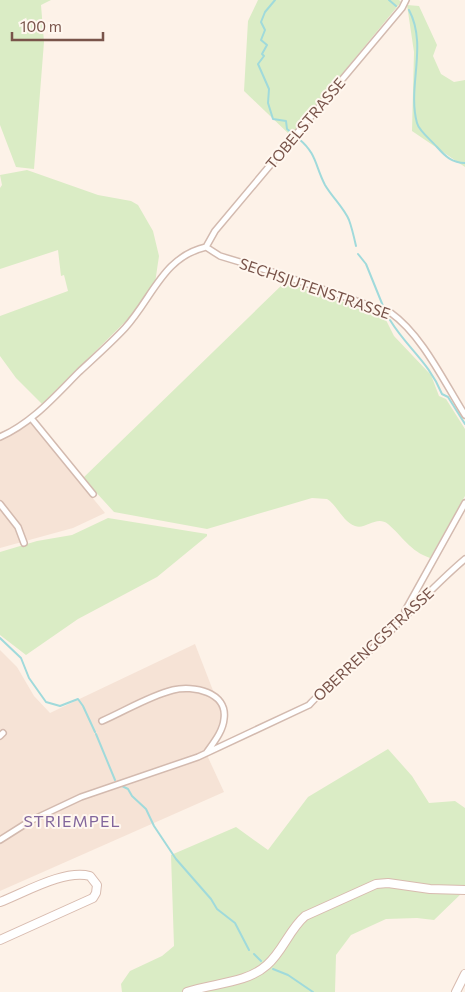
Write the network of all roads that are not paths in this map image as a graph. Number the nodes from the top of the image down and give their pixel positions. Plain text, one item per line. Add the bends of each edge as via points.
1 (406, 0) edge
2 (206, 248) junction
3 (465, 415) edge
4 (31, 418) junction
5 (0, 437) edge
6 (93, 494) dead end
7 (465, 503) edge
8 (0, 504) edge
9 (24, 543) dead end
10 (465, 559) edge
11 (402, 618) junction
12 (102, 721) dead end
13 (206, 754) junction
14 (0, 840) edge
15 (465, 890) edge
16 (0, 902) edge
17 (0, 940) edge
18 (465, 974) edge
19 (186, 992) edge
20 (456, 992) edge

1 - 2 street, TOBELSTRASSE via 221,224
2 - 3 street, SECHSJUTENSTRASSE via 220,256 391,313 413,334
2 - 4 street via 180,257 125,328
4 - 5 street
4 - 6 street
7 - 11 street
8 - 9 street via 18,527
10 - 11 street, OBERRENGGSTRASSE
11 - 13 street, OBERRENGGSTRASSE via 309,705
12 - 13 street via 173,690 205,692 218,699 225,712 223,726
13 - 14 street, OBERRENGGSTRASSE via 81,797 30,821
15 - 19 main road via 376,884 305,916 260,970 245,978
16 - 17 main road via 79,874 90,876 97,884 93,898
18 - 20 main road

